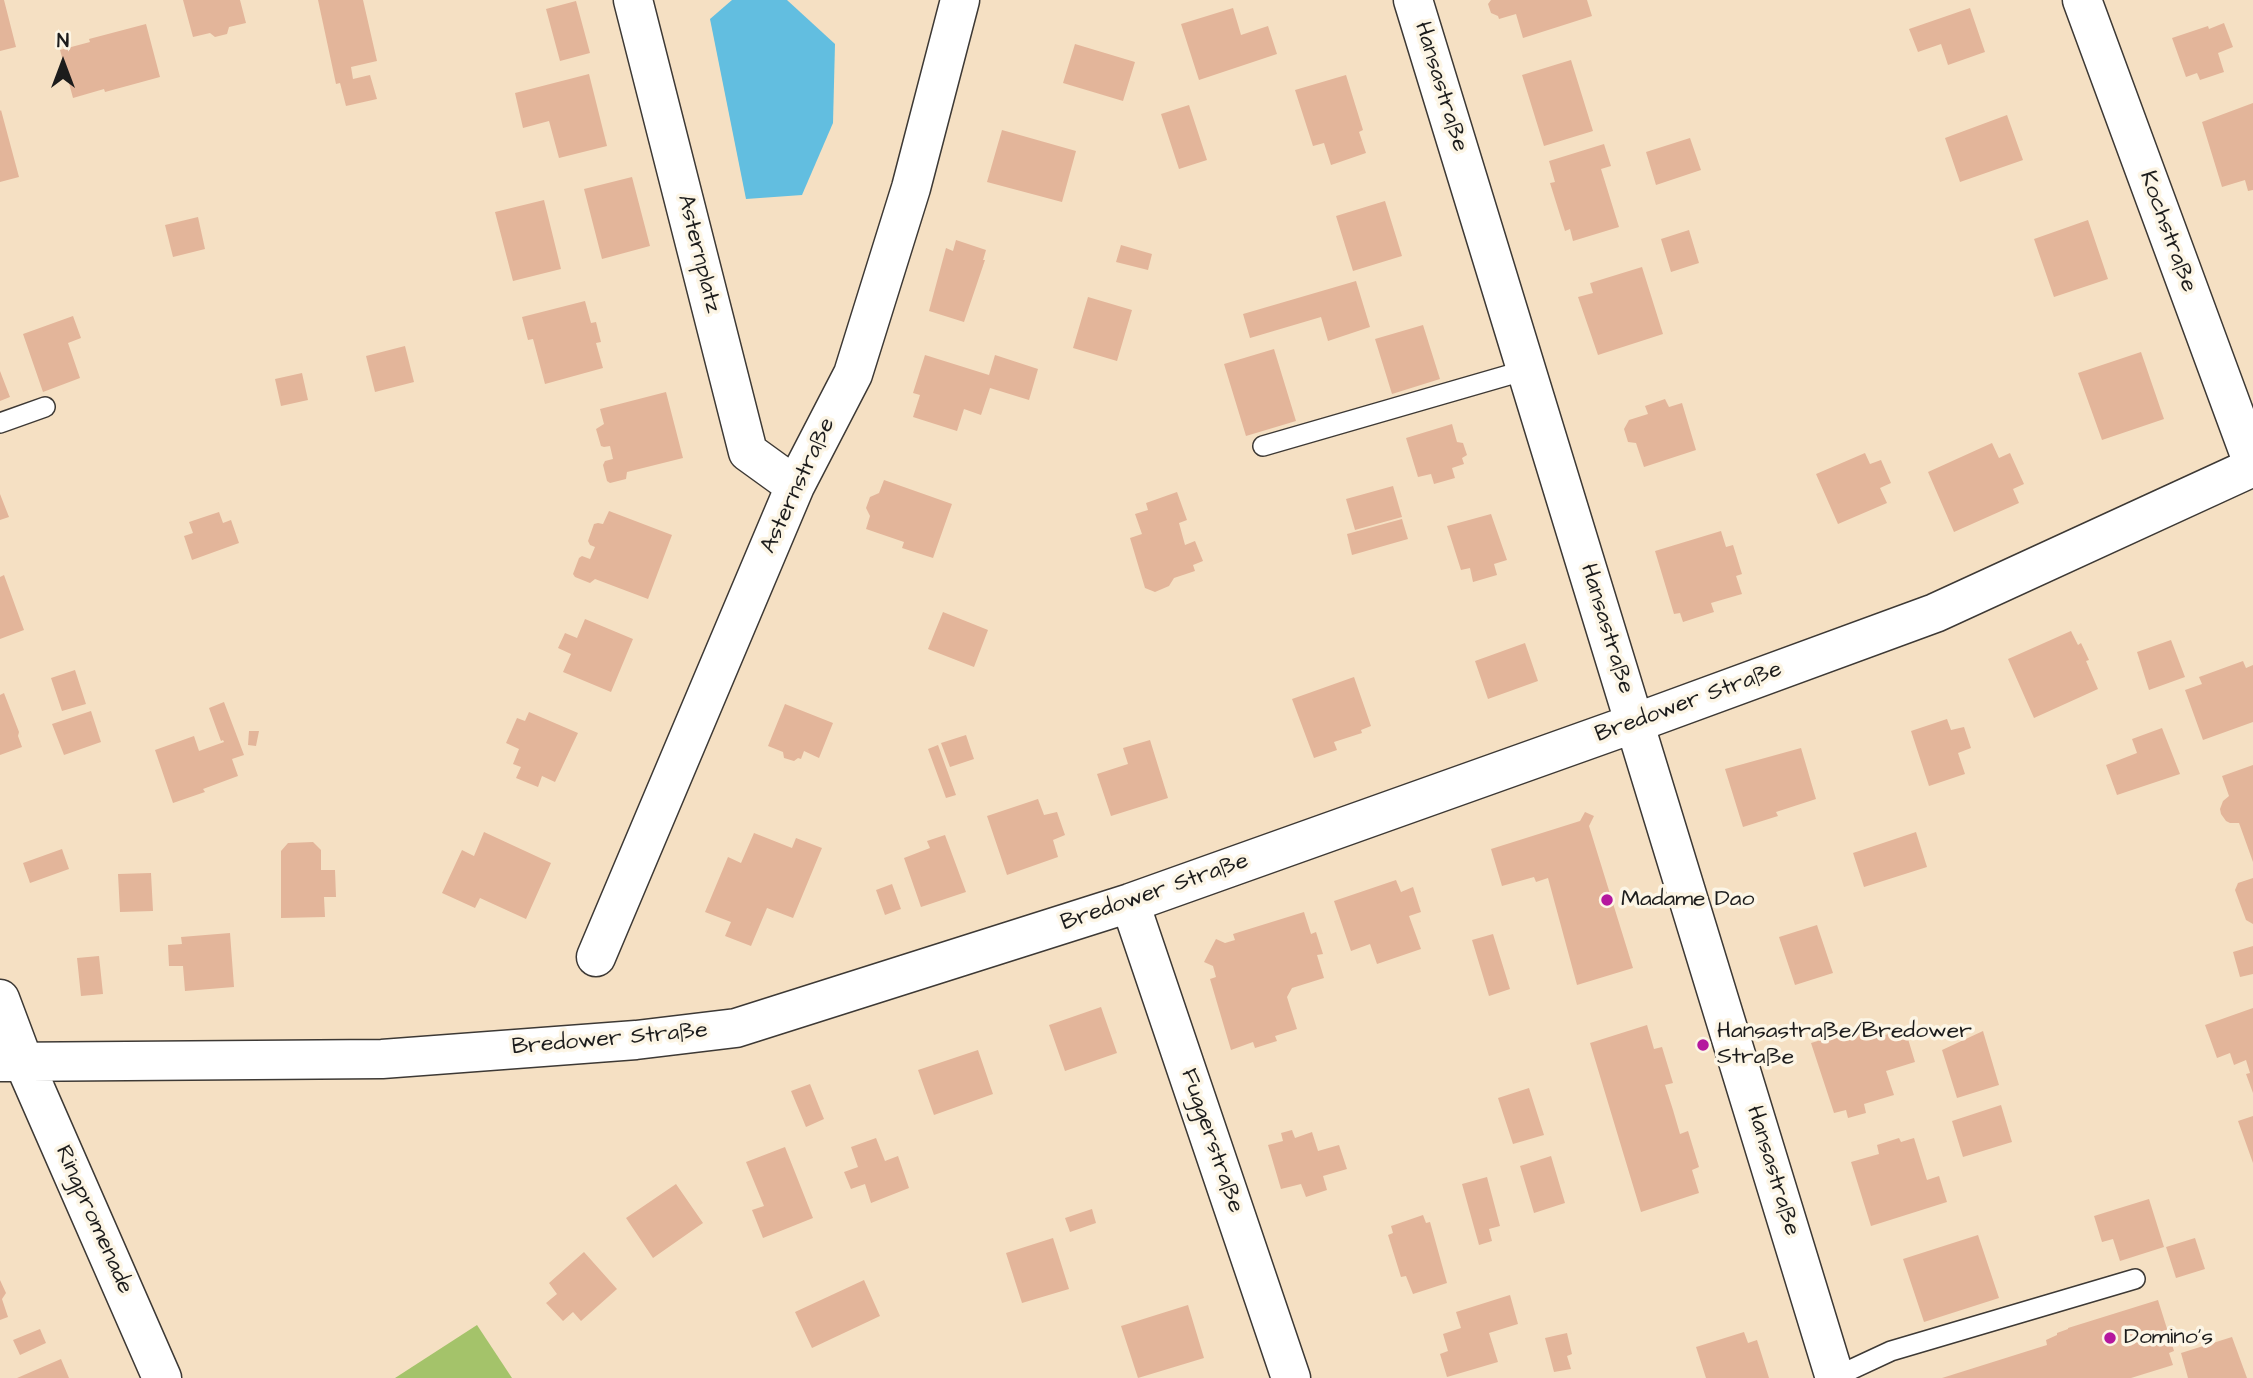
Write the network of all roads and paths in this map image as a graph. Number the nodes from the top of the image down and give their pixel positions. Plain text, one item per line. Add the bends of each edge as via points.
1 (633, 0) edge
2 (960, 0) edge
3 (1413, 0) edge
4 (2082, 0) edge
5 (1526, 370) junction
6 (45, 407) dead end
7 (0, 423) edge
8 (1263, 446) dead end
9 (2253, 466) edge
10 (795, 486) junction
11 (1635, 723) junction
12 (1130, 903) junction
13 (596, 957) dead end
14 (0, 999) edge
15 (12, 1063) edge
16 (2135, 1279) dead end
17 (1835, 1377) edge
18 (162, 1378) edge
19 (1291, 1378) edge

1 - 10 street, Asternplatz via 748,452
2 - 10 street, Asternstraße via 911,188 853,374
3 - 5 street, Hansastraße
4 - 9 street, Kochstraße
5 - 8 lane
5 - 11 street, Hansastraße
6 - 7 lane
9 - 11 street, Bredower Straße via 1935,612
10 - 13 street, Asternstraße
11 - 12 street, Bredower Straße
11 - 17 street, Hansastraße
12 - 15 street, Bredower Straße via 736,1028 382,1059
12 - 19 street, Fuggerstraße
14 - 15 street, Ringpromenade
15 - 18 street, Ringpromenade
16 - 17 lane via 1891,1351

